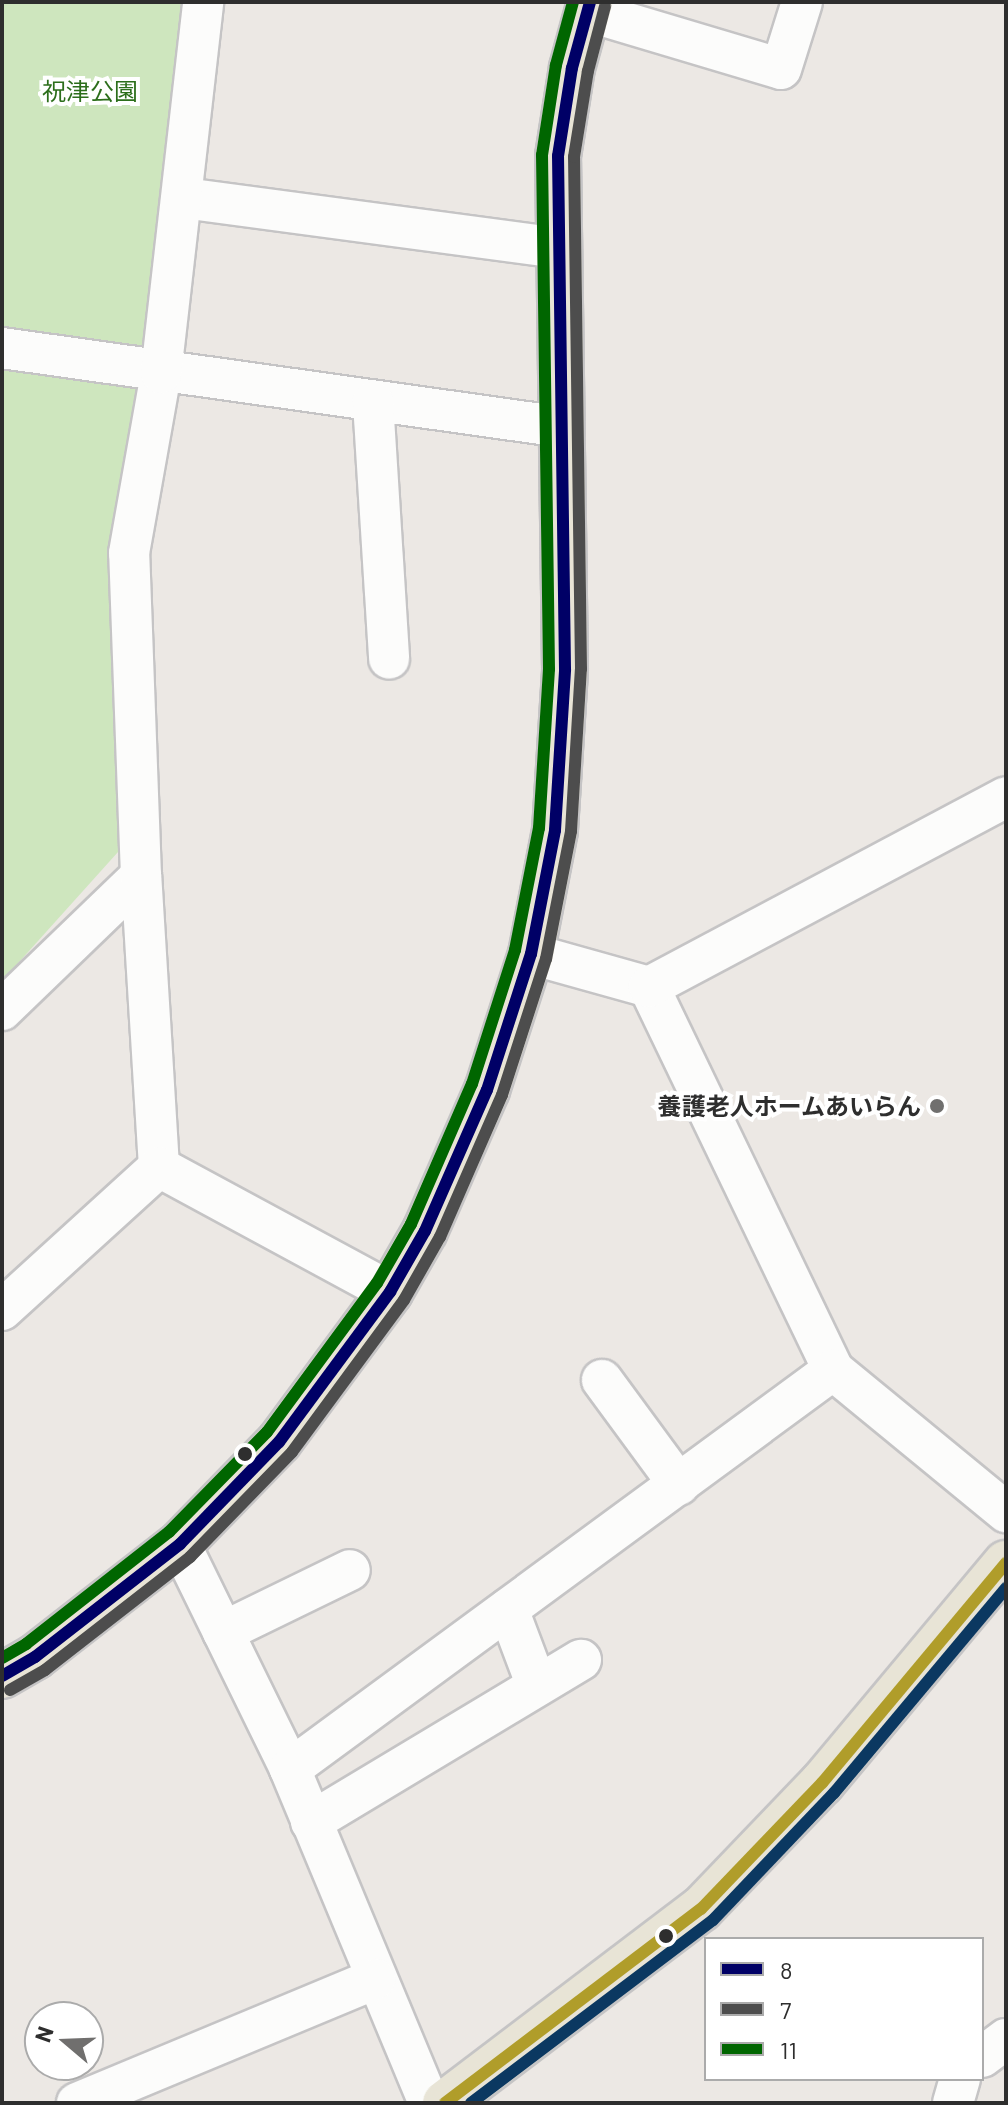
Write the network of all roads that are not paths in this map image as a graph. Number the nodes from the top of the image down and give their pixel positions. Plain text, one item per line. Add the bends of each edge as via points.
1 (203, 2) edge
2 (802, 2) edge
3 (588, 6) edge
4 (184, 198) junction
5 (559, 248) junction
6 (2, 348) edge
7 (161, 373) junction
8 (373, 402) junction
9 (562, 427) junction
10 (389, 659) dead end
11 (1006, 797) edge
12 (141, 876) junction
13 (531, 954) junction
14 (649, 987) junction
15 (2, 1010) edge
16 (159, 1167) junction
17 (390, 1292) junction
18 (2, 1310) edge
19 (833, 1370) junction
20 (602, 1380) dead end
21 (679, 1485) junction
22 (1006, 1512) edge
23 (180, 1544) junction
24 (1006, 1563) edge
25 (350, 1570) dead end
26 (508, 1609) junction
27 (223, 1632) junction
28 (581, 1660) dead end
29 (2, 1676) edge
30 (537, 1686) junction
31 (290, 1769) junction
32 (311, 1822) junction
33 (375, 1979) junction
34 (1006, 2039) edge
35 (984, 2056) edge
36 (959, 2081) edge
37 (77, 2103) edge
38 (429, 2103) edge
39 (445, 2103) edge
40 (953, 2103) edge

1 - 4 street
2 - 3 street via 781,69
3 - 5 main road via 558,156
4 - 5 street
4 - 7 street
5 - 9 main road
6 - 7 street
7 - 8 street
7 - 12 street via 129,553
8 - 9 street
8 - 10 street
9 - 13 main road via 564,730 555,830
11 - 14 street
12 - 15 street
12 - 16 street
13 - 14 street
13 - 17 main road via 462,1154
14 - 19 street
16 - 17 street
16 - 18 street
17 - 23 main road via 279,1442
19 - 21 street
19 - 22 street
20 - 21 street
21 - 26 street
23 - 27 street
23 - 29 main road via 35,1657
24 - 39 main road via 822,1783 701,1909
25 - 27 street
26 - 30 street
26 - 31 street
27 - 31 street
28 - 30 street
30 - 32 street
31 - 32 street
32 - 33 street
33 - 37 street
33 - 38 street
34 - 35 street
36 - 40 street

